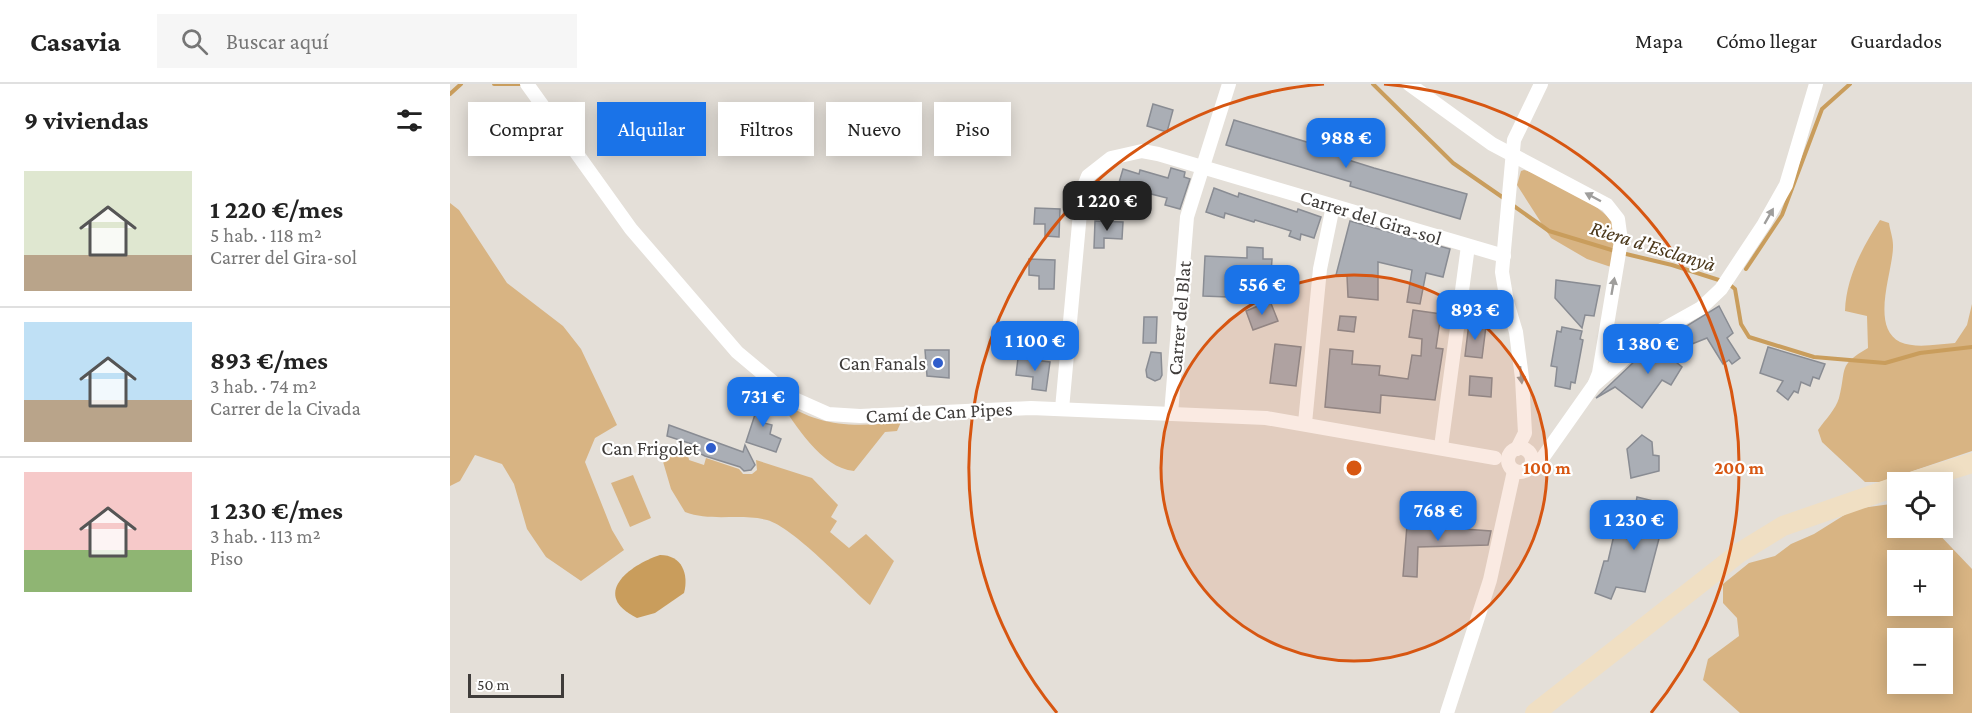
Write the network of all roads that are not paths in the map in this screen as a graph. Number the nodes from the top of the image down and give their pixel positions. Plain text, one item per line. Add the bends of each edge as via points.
1 (1229, 84) edge
2 (1409, 84) edge
3 (1816, 84) edge
4 (528, 86) edge
5 (1537, 86) edge
6 (1514, 155) junction
7 (1203, 167) junction
8 (1334, 206) junction
9 (1468, 246) junction
10 (1504, 256) junction
11 (1602, 352) junction
12 (1625, 357) junction
13 (1594, 385) junction
14 (1062, 409) junction
15 (1171, 414) junction
16 (1305, 423) junction
17 (1442, 447) junction
18 (1515, 450) junction
19 (1496, 458) junction
20 (1972, 463) edge
21 (1520, 470) junction
22 (1943, 472) edge
23 (1887, 490) edge
24 (1447, 713) edge
25 (1535, 713) edge

1 - 7 street, Carrer del Blat
2 - 6 street via 1492,144
12 -> 3 street via 1701,308 1721,289 1786,185
4 - 14 street, Camí de Can Pipes via 631,229 737,352 792,398 828,414 844,416
5 - 6 street via 1518,128
6 - 10 street
11 -> 6 street via 1621,243 1618,219 1607,205
7 - 8 street, Carrer del Gira-sol
7 - 14 street, Carrer del Gira-sol via 1142,151 1111,158 1088,176 1078,209
7 - 15 street, Carrer del Blat via 1187,218
8 - 9 street, Carrer del Gira-sol
8 - 16 street via 1320,269
9 - 10 street, Carrer del Gira-sol
9 - 17 street
10 -> 18 street via 1503,285 1516,332 1522,378 1525,433
11 - 12 street via 1604,361 1610,364
11 - 13 street
12 - 13 street
13 - 21 street via 1539,463
14 - 15 street, Camí de Can Pipes
15 - 16 street, Camí de Can Pipes
16 - 17 street, Camí de Can Pipes
17 - 19 street, Camí de Can Pipes
18 - 19 street
18 - 21 street via 1508,462
18 - 21 street via 1523,448 1533,461
19 - 21 street, Camí de Can Pipes
20 - 22 street
21 - 24 street
23 - 25 street via 1783,526 1739,553

